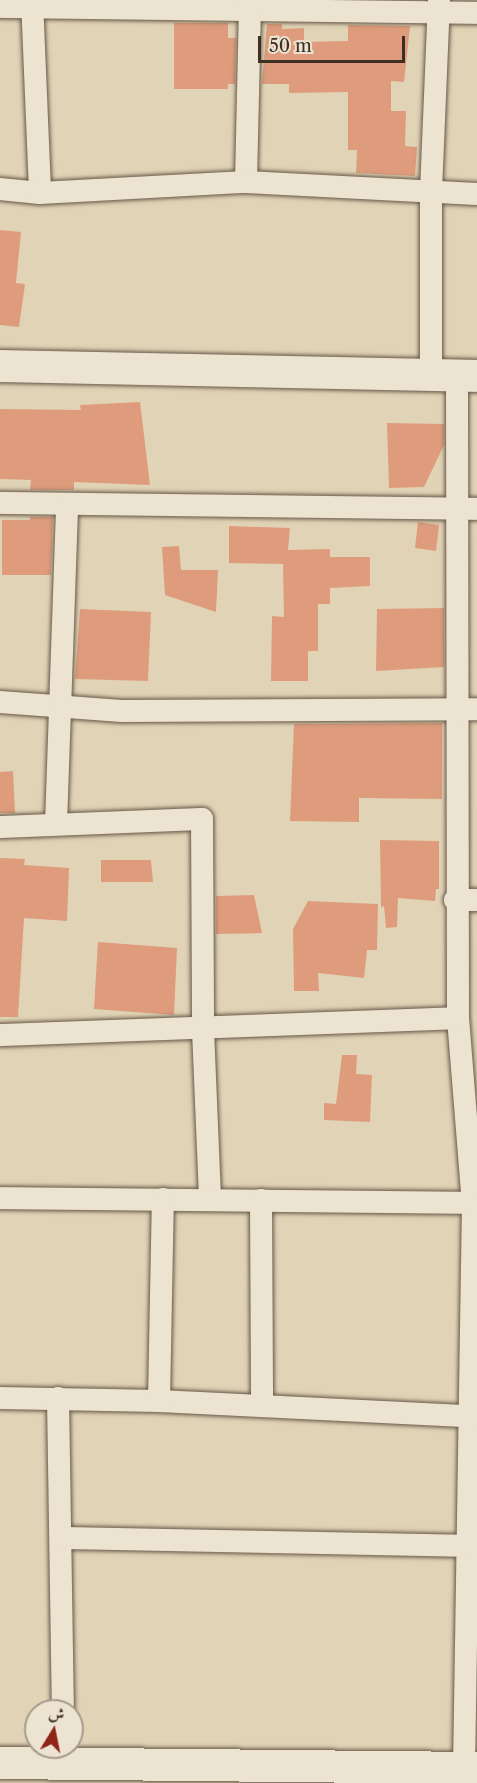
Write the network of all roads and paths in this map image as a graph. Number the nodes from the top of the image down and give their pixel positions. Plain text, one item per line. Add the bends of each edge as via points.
1 (32, 3) edge
2 (250, 4) edge
3 (439, 6) edge
4 (0, 7) edge
5 (477, 13) edge
6 (246, 182) junction
7 (0, 189) edge
8 (431, 191) junction
9 (40, 192) junction
10 (477, 194) edge
11 (0, 366) edge
12 (455, 375) edge
13 (0, 502) edge
14 (67, 504) junction
15 (454, 508) junction
16 (477, 508) edge
17 (0, 702) edge
18 (61, 709) junction
19 (467, 709) edge
20 (56, 824) junction
21 (0, 827) edge
22 (466, 900) edge
23 (458, 1017) junction
24 (203, 1030) junction
25 (0, 1035) edge
26 (468, 1070) edge
27 (0, 1198) edge
28 (163, 1199) junction
29 (210, 1200) junction
30 (261, 1200) junction
31 (473, 1203) junction
32 (474, 1353) edge
33 (0, 1398) edge
34 (58, 1398) junction
35 (159, 1401) junction
36 (261, 1406) junction
37 (469, 1416) junction
38 (63, 1538) junction
39 (472, 1546) edge
40 (63, 1699) edge
41 (84, 1757) edge
42 (49, 1759) edge
43 (471, 1768) edge
44 (13, 1770) edge
45 (292, 1773) edge
46 (430, 1775) edge

1 - 2 street
1 - 4 street
1 - 9 street
2 - 3 street
2 - 6 street
3 - 5 street
3 - 8 street
6 - 8 street
6 - 9 street
7 - 9 street
8 - 10 street
8 - 12 street
11 - 12 street
12 - 15 street
13 - 14 street
14 - 15 street
14 - 18 street
15 - 16 street
15 - 19 street
17 - 18 street
18 - 19 street
18 - 20 street
19 - 22 street
20 - 21 street
20 - 24 street via 202,819
22 - 23 street
23 - 24 street
23 - 26 street
24 - 25 street
24 - 29 street
26 - 31 street
27 - 28 street
28 - 29 street
28 - 35 street
29 - 30 street
30 - 31 street
30 - 36 street
31 - 32 street
32 - 37 street
33 - 34 street
34 - 35 street
34 - 38 street
35 - 36 street
36 - 37 street
37 - 39 street
38 - 39 street
38 - 40 street
39 - 43 street
41 - 45 street
42 - 44 street
43 - 46 street
45 - 46 street

